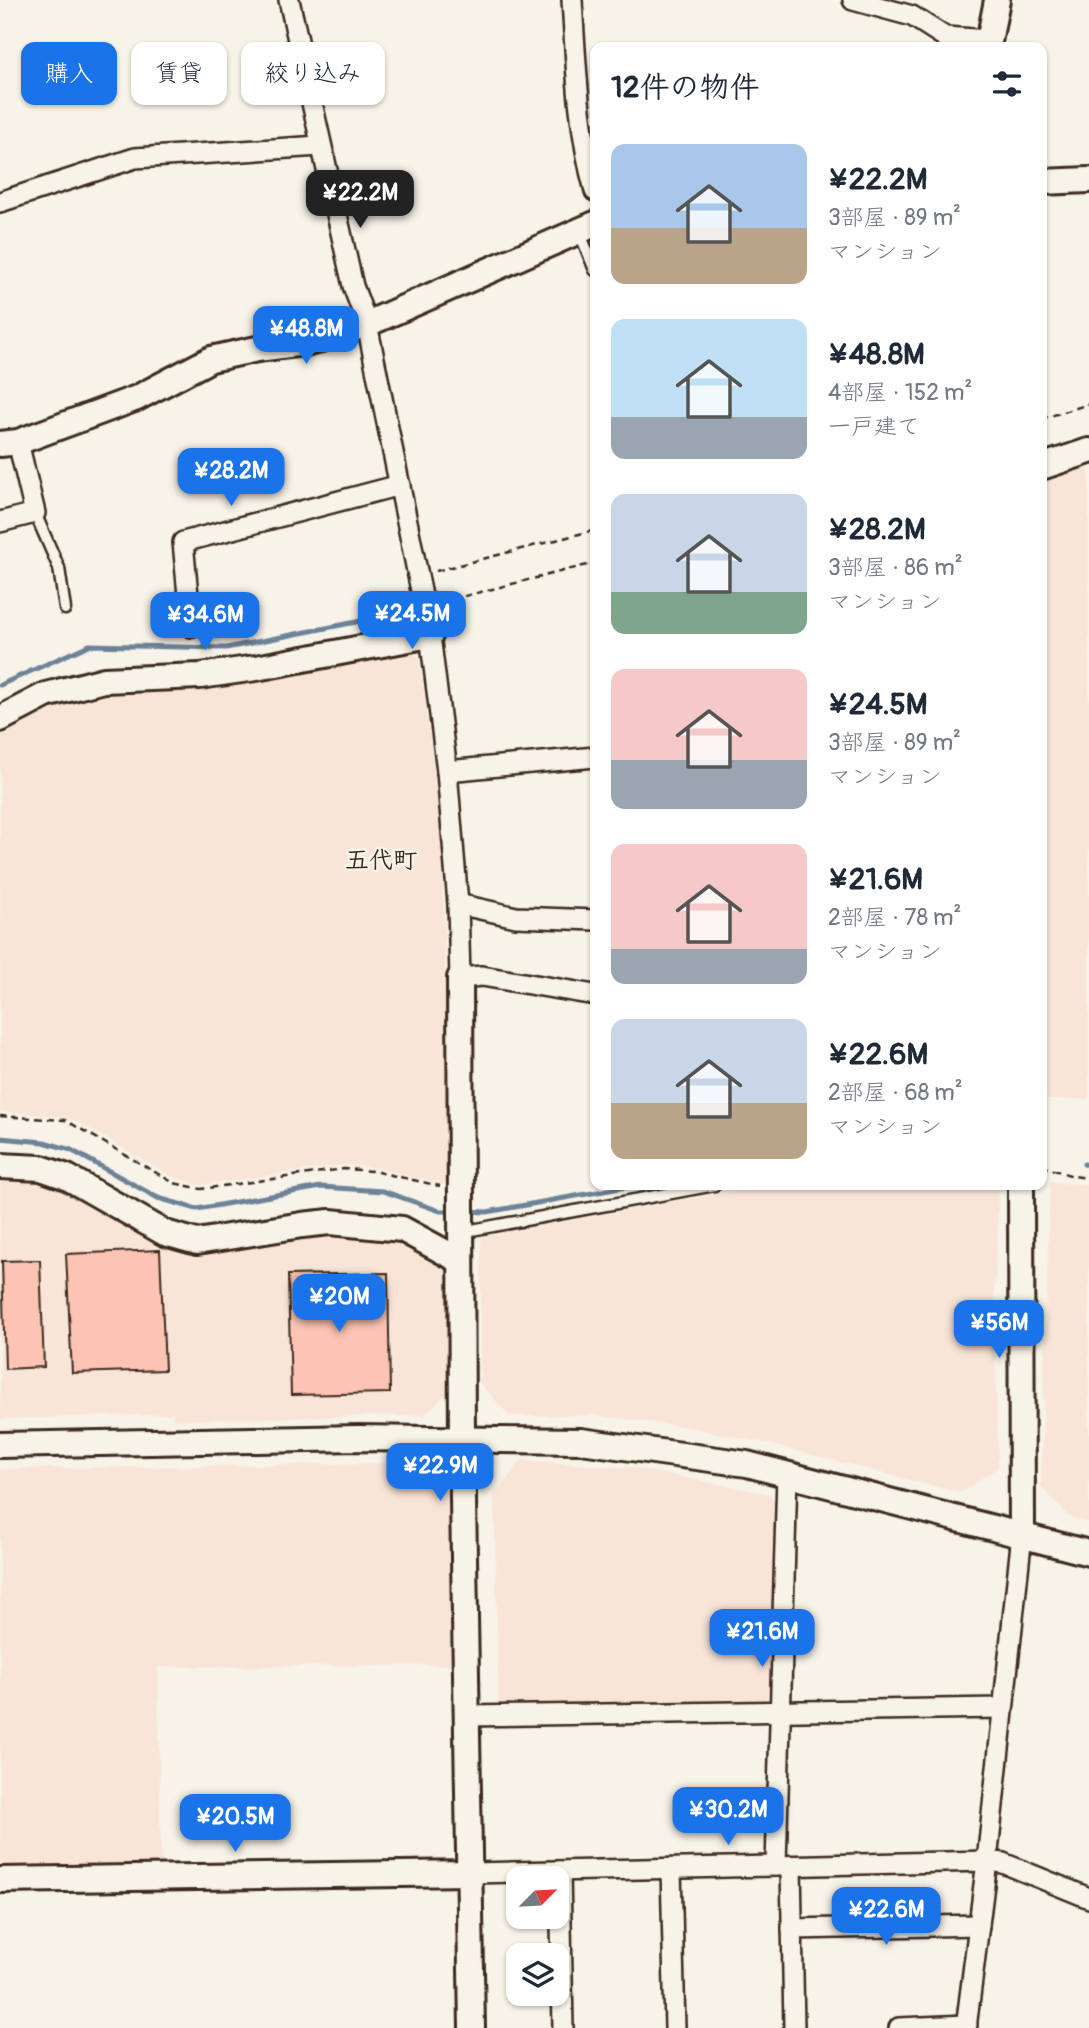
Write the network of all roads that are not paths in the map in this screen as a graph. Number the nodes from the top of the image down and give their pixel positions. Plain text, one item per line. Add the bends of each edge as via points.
1 (289, 0) edge
2 (572, 0) edge
3 (853, 0) edge
4 (997, 0) edge
5 (976, 42) edge
6 (989, 42) edge
7 (320, 146) junction
8 (590, 173) edge
9 (1089, 180) edge
10 (1047, 182) edge
11 (0, 202) edge
12 (587, 227) edge
13 (367, 324) junction
14 (9, 443) edge
15 (1089, 451) edge
16 (1047, 465) edge
17 (400, 485) junction
18 (35, 513) junction
19 (0, 522) edge
20 (65, 609) dead end
21 (191, 627) dead end
22 (430, 635) junction
23 (0, 719) edge
24 (590, 757) edge
25 (447, 771) junction
26 (458, 904) junction
27 (590, 920) edge
28 (460, 978) junction
29 (590, 994) edge
30 (0, 1166) edge
31 (688, 1190) edge
32 (1021, 1190) edge
33 (461, 1232) junction
34 (461, 1261) junction
35 (462, 1440) junction
36 (0, 1446) edge
37 (787, 1474) junction
38 (1022, 1534) junction
39 (1089, 1553) edge
40 (1002, 1708) junction
41 (781, 1711) junction
42 (467, 1716) junction
43 (987, 1861) junction
44 (784, 1866) junction
45 (671, 1868) junction
46 (569, 1871) edge
47 (506, 1872) edge
48 (470, 1873) junction
49 (0, 1880) edge
50 (1089, 1898) edge
51 (979, 1925) junction
52 (561, 1929) edge
53 (792, 1929) junction
54 (966, 2027) edge
55 (472, 2028) edge
56 (563, 2028) edge
57 (675, 2028) edge
58 (794, 2028) edge
59 (899, 2028) edge

1 - 7 street
2 - 8 street via 576,78
3 - 5 street via 912,16 945,37
4 - 6 street
7 - 11 street via 135,158
7 - 13 street via 353,286
9 - 10 street
12 - 13 street
13 - 14 street via 312,342 211,359 137,398
13 - 17 street
14 - 18 street
15 - 16 street
17 - 21 street via 183,542
17 - 22 street
18 - 19 street
18 - 20 lane via 59,568
22 - 23 street via 200,676 104,680 46,695
22 - 25 street
24 - 25 street
25 - 26 street
26 - 27 street via 516,917
26 - 28 street
28 - 29 street via 482,975
28 - 33 street
30 - 34 street via 41,1168 67,1177 165,1233 197,1242 330,1222 402,1229
31 - 33 lane
32 - 38 street
33 - 34 street
34 - 35 street
35 - 36 street
35 - 37 street via 581,1441 747,1464
35 - 42 street
37 - 38 street
37 - 41 street
38 - 39 street
38 - 40 street
40 - 41 street
40 - 43 street
41 - 42 street
41 - 44 street
42 - 48 street
43 - 44 street
43 - 50 street via 1003,1863
43 - 51 street
44 - 45 street
44 - 53 street
45 - 46 street
45 - 57 street
47 - 48 street
48 - 49 street
48 - 55 street
51 - 53 street
51 - 54 street
52 - 56 street
53 - 58 street
54 - 59 street

